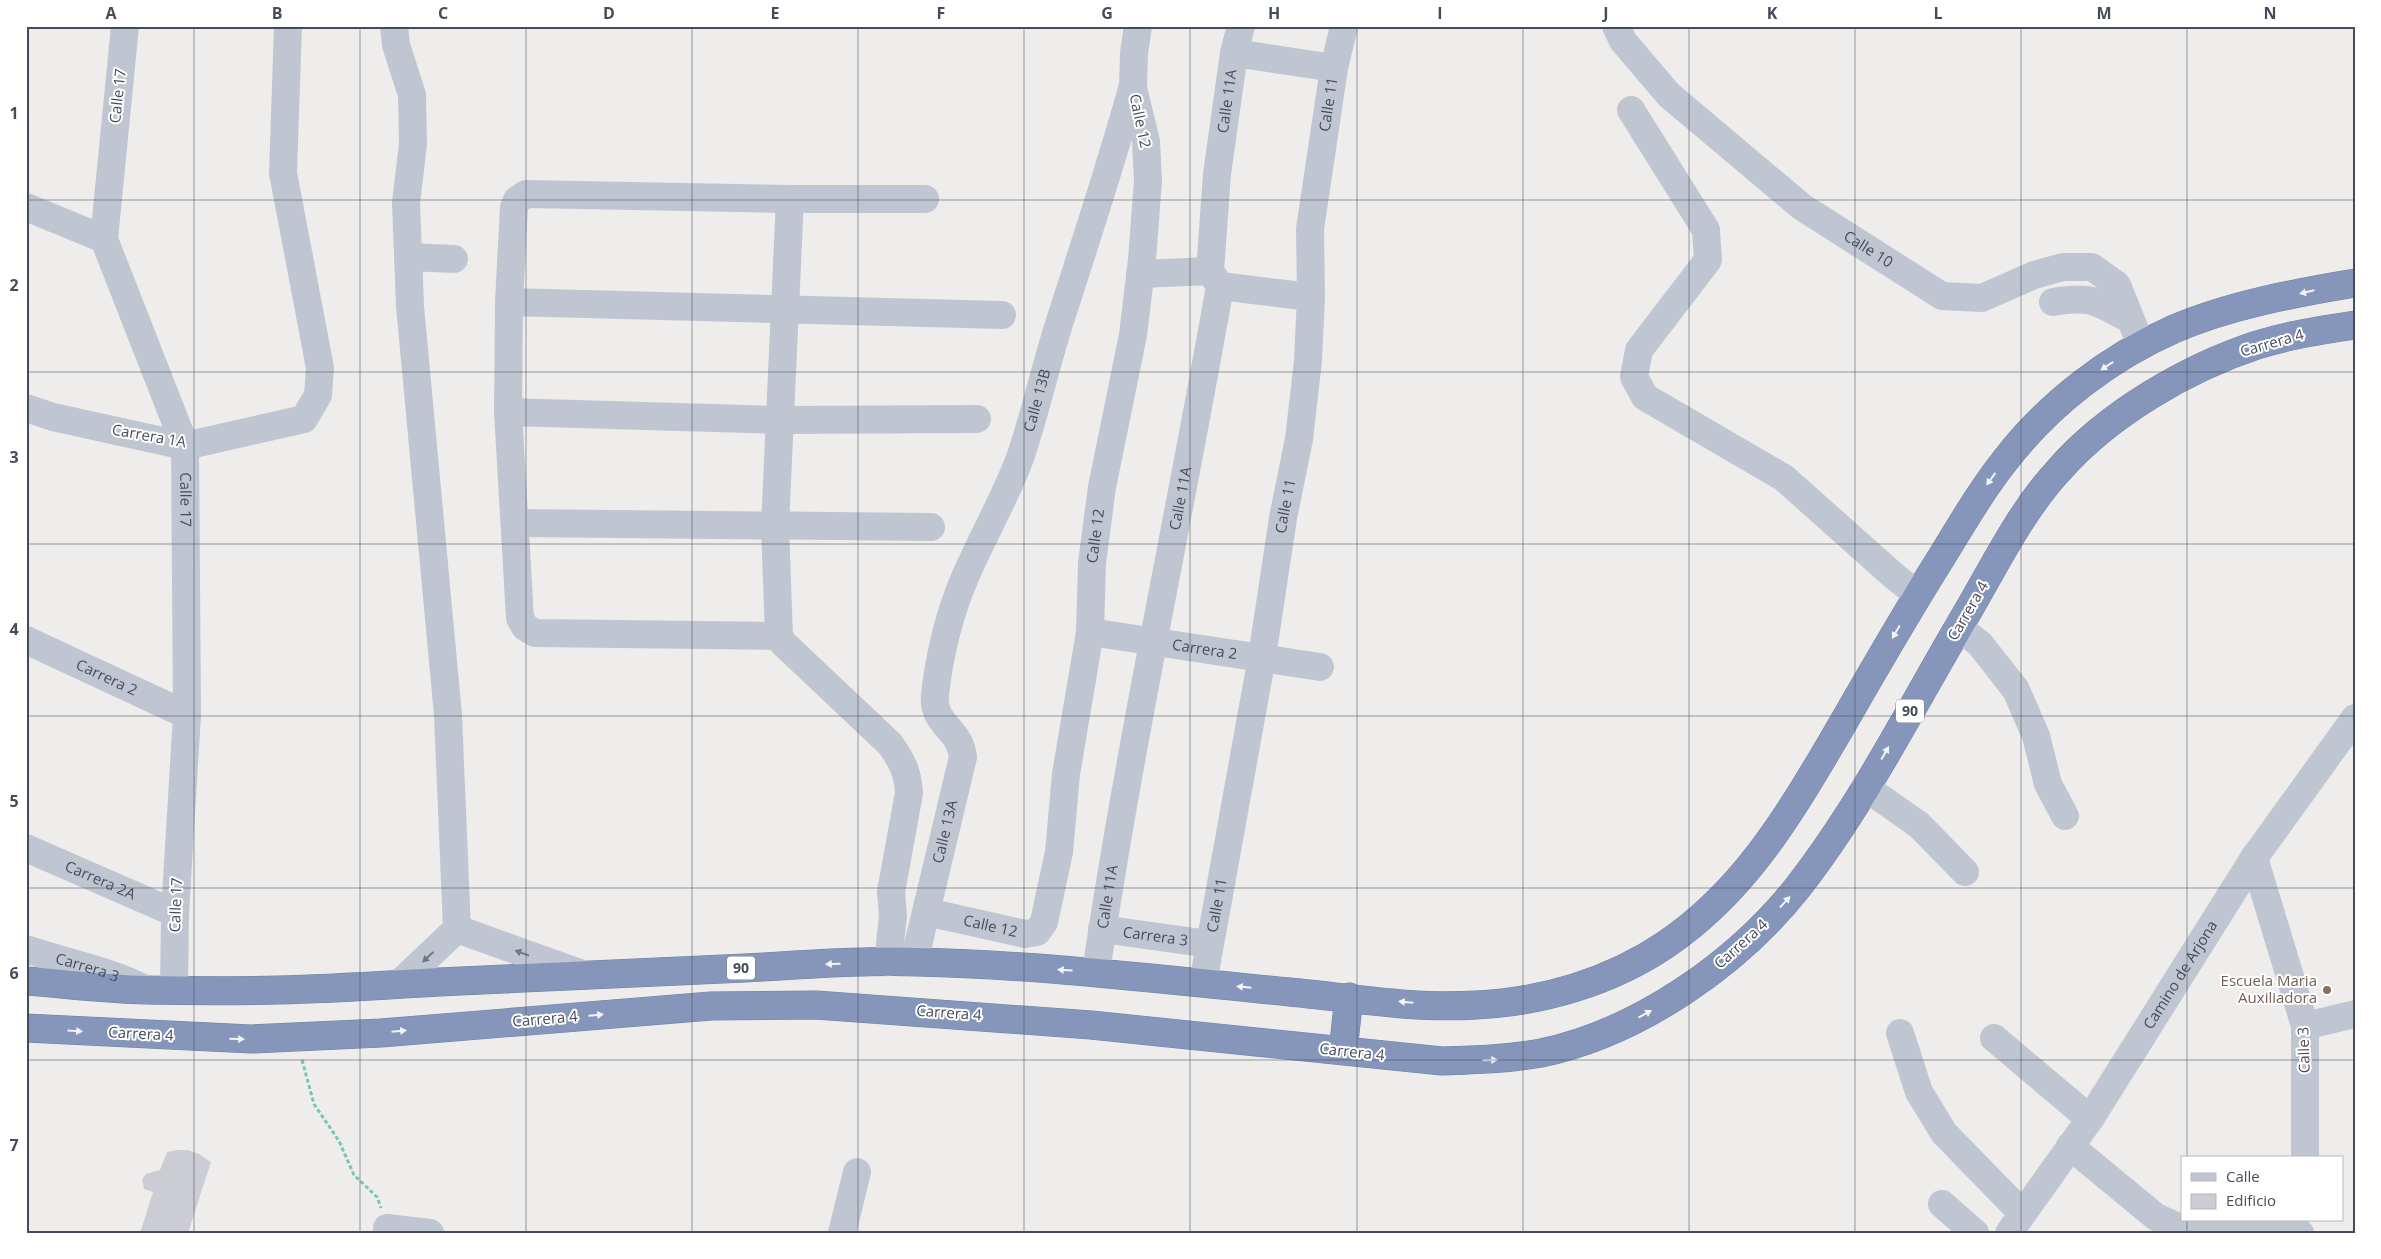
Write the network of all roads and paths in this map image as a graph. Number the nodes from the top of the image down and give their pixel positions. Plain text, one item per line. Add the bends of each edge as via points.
1 (125, 26) edge
2 (288, 26) edge
3 (394, 26) edge
4 (1138, 26) edge
5 (1241, 26) edge
6 (1344, 26) edge
7 (1616, 26) edge
8 (1234, 53) junction
9 (1334, 68) junction
10 (1133, 88) junction
11 (1631, 110) dead end
12 (790, 199) junction
13 (925, 199) dead end
14 (26, 207) edge
15 (104, 239) junction
16 (408, 257) junction
17 (454, 259) dead end
18 (1140, 274) junction
19 (1215, 278) junction
20 (2355, 283) edge
21 (1311, 297) junction
22 (509, 302) junction
23 (2053, 302) dead end
24 (785, 309) junction
25 (1002, 315) dead end
26 (2130, 319) junction
27 (2355, 325) edge
28 (2141, 345) junction
29 (26, 408) edge
30 (508, 412) junction
31 (977, 419) dead end
32 (780, 420) junction
33 (185, 446) junction
34 (516, 523) junction
35 (775, 526) junction
36 (931, 527) dead end
37 (1918, 595) junction
38 (1958, 627) junction
39 (1090, 632) junction
40 (779, 636) junction
41 (26, 640) edge
42 (1152, 641) junction
43 (1262, 657) junction
44 (1320, 667) dead end
45 (935, 710) joint
46 (187, 715) junction
47 (2352, 733) edge
48 (1865, 787) junction
49 (2065, 816) dead end
50 (26, 848) edge
51 (2254, 858) junction
52 (1965, 872) dead end
53 (927, 912) junction
54 (175, 913) junction
55 (1102, 929) junction
56 (457, 930) junction
57 (1209, 944) junction
58 (26, 949) edge
59 (893, 962) junction
60 (1096, 972) junction
61 (585, 975) junction
62 (26, 982) edge
63 (1203, 983) junction
64 (399, 984) junction
65 (147, 990) junction
66 (174, 990) junction
67 (1349, 997) junction
68 (2355, 1014) edge
69 (2305, 1026) junction
70 (26, 1028) edge
71 (1900, 1033) dead end
72 (296, 1038) junction
73 (1994, 1038) dead end
74 (1343, 1051) junction
75 (2090, 1119) junction
76 (2070, 1146) junction
77 (2305, 1156) edge
78 (857, 1172) dead end
79 (1942, 1204) dead end
80 (2016, 1223) edge
81 (387, 1230) edge
82 (2187, 1232) edge
83 (430, 1233) edge
84 (842, 1233) edge
85 (1975, 1233) edge
86 (2300, 1233) edge

1 - 15 street, Calle 17
2 - 33 street, Carrera 1A via 283,173 320,368 318,395 304,419
3 - 16 street via 396,45 412,95 413,144 406,203
4 - 10 street, Calle 12
5 - 8 street, Calle 11A
6 - 9 street, Calle 11
7 - 26 street, Calle 10 via 1623,41 1669,95 1802,207 1942,296 1982,298 2034,275 2064,267 2092,267 2117,285
8 - 9 street
8 - 19 street, Calle 11A via 1217,174
9 - 21 street, Calle 11 via 1310,229
10 - 18 street, Calle 12 via 1146,142 1148,180
10 - 45 street, Calle 13B via 1019,459 965,576 946,637 934,696
11 - 37 street via 1706,230 1708,260 1639,350 1634,377 1645,397 1784,478
12 - 13 street
12 - 22 street via 526,194 517,200 514,207
12 - 24 street
14 - 15 street
15 - 33 street, Calle 17
16 - 17 street
16 - 56 street via 448,715
18 - 19 street
18 - 39 street, Calle 12 via 1133,335 1102,487 1092,563
19 - 21 street
19 - 42 street, Calle 11A via 1194,435
20 -> 28 highway, 90 via 2212,315
21 - 43 street, Calle 11 via 1299,439 1283,518
22 - 24 street
22 - 30 street
23 - 26 street via 2091,299
24 - 25 street
24 - 32 street
26 - 28 street, Calle 10
27 - 38 highway, Carrera 4 / 90 via 2290,336 2214,361 2133,407 2090,439 2040,492
28 -> 37 highway, 90 via 2070,394 2010,452
29 - 33 street, Carrera 1A
30 - 32 street
30 - 34 street
31 - 32 street
32 - 35 street
33 - 46 street, Calle 17
34 - 35 street
34 - 40 street via 520,618 525,627 535,633
35 - 36 street
35 - 40 street
37 -> 67 highway, 90 via 1771,841 1742,878 1707,912 1665,945 1629,966 1590,982 1549,996 1515,1002 1468,1006
48 -> 38 highway, Carrera 4 / 90
38 - 49 street via 1980,644 2016,690 2036,736 2048,784
39 - 42 street, Carrera 2
39 - 53 street, Calle 12 via 1066,774 1059,852 1044,922 1037,932 1025,934
40 - 59 street via 890,744 904,763 909,793 891,892
41 - 46 street, Carrera 2
42 - 43 street, Carrera 2
42 - 55 street, Calle 11A
43 - 44 street, Carrera 2
43 - 57 street, Calle 11
45 - 53 street, Calle 13A via 962,745 963,757
46 - 54 street, Calle 17
47 - 51 street, Camino de Arjona
48 - 52 street via 1919,825
74 -> 48 highway, Carrera 4 / 90 via 1442,1061 1500,1060 1583,1042 1625,1024 1701,978 1768,920 1825,851
50 - 54 street, Carrera 2A
51 - 69 street, Calle 3
51 - 75 street, Camino de Arjona
53 - 59 street, Calle 13A
54 - 66 street, Calle 17
55 - 57 street, Carrera 3
55 - 60 street, Calle 11A
61 -> 56 street
56 -> 64 street
57 - 63 street, Calle 11
58 - 65 street, Carrera 3 via 114,974
60 -> 59 highway, 90
59 -> 61 highway, 90
60 - 63 highway, 90
61 - 64 highway, 90
62 - 65 highway, 90
67 -> 63 highway, 90
64 - 66 highway, 90 via 283,990
65 - 66 highway, 90
67 - 74 highway
68 - 69 street
69 - 77 street, Calle 3
70 -> 72 highway, Carrera 4 / 90 via 209,1038
71 - 80 street via 1920,1092 1944,1133
72 -> 74 highway, Carrera 4 / 90 via 646,1010 816,1005 1081,1024
72 - 81 path via 314,1104 339,1141 354,1175 377,1197
73 - 75 street
75 - 76 street, Camino de Arjona
76 - 80 street, Camino de Arjona
76 - 82 street via 2156,1217
78 - 84 street
79 - 85 street
81 - 83 street
82 - 86 street

